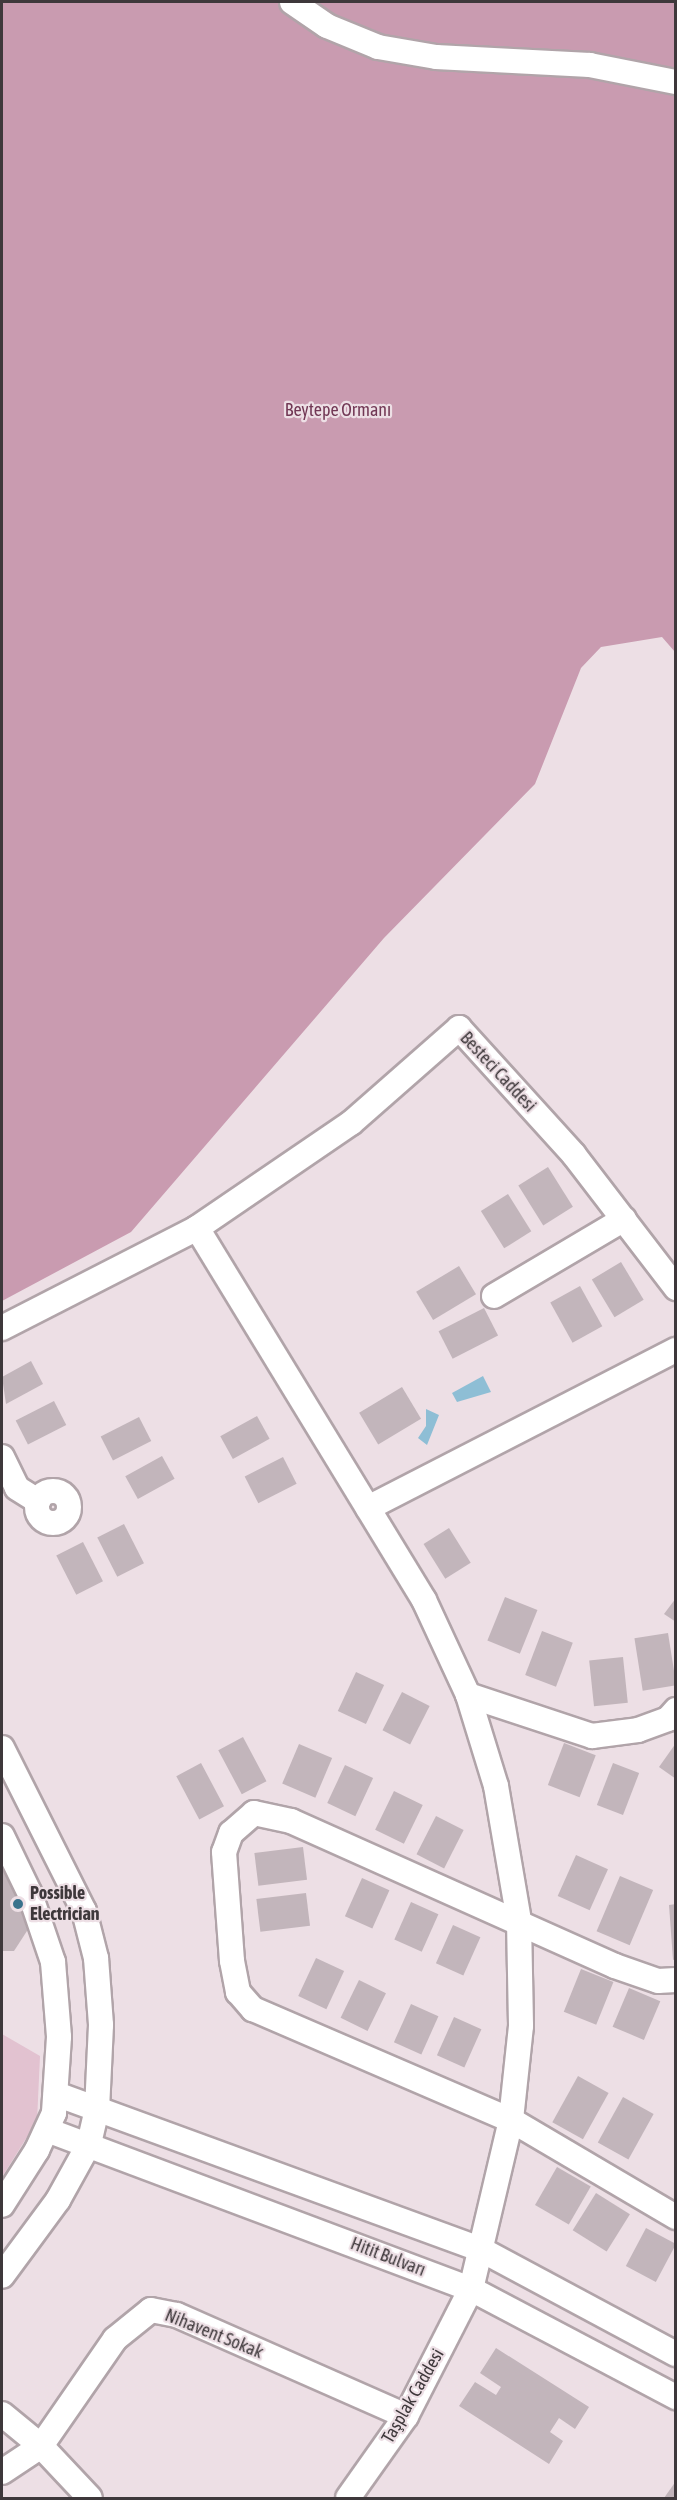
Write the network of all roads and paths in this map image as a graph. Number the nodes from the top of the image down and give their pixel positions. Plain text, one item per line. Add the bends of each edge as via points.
1 (292, 2) edge
2 (675, 82) edge
3 (624, 1219) junction
4 (196, 1228) junction
5 (675, 1288) edge
6 (494, 1296) dead end
7 (2, 1328) edge
8 (675, 1350) edge
9 (2, 1457) edge
10 (38, 1501) dead end
11 (368, 1508) junction
12 (468, 1695) junction
13 (675, 1710) edge
14 (2, 1748) edge
15 (2, 1836) edge
16 (519, 1921) junction
17 (675, 1980) edge
18 (56, 2094) junction
19 (98, 2109) junction
20 (511, 2120) junction
21 (47, 2130) junction
22 (89, 2144) junction
23 (675, 2196) edge
24 (651, 2203) junction
25 (2, 2205) edge
26 (675, 2217) edge
27 (480, 2249) junction
28 (2, 2276) edge
29 (471, 2289) junction
30 (675, 2354) edge
31 (675, 2397) edge
32 (2, 2414) edge
33 (406, 2416) junction
34 (41, 2446) junction
35 (2, 2472) edge
36 (90, 2499) edge
37 (348, 2499) edge

1 - 2 street via 327,26 378,47 436,57 590,65
3 - 4 street, Besteci Caddesi via 574,1155 459,1028 351,1124
3 - 5 street, Besteci Caddesi
3 - 6 street
4 - 7 street
4 - 11 street, Taşplak Caddesi
8 - 11 street
9 - 10 street via 17,1488
11 - 12 street, Taşplak Caddesi via 424,1600
12 - 13 street via 592,1736 638,1730 669,1719
12 - 16 street, Taşplak Caddesi via 496,1786
14 - 19 street via 68,1876 89,1929 101,2025
15 - 18 street via 30,1894 53,1962 59,2001
16 - 17 street via 615,1966 658,1981
16 - 20 street, Taşplak Caddesi via 521,2026
16 - 20 street via 291,1821 254,1813 231,1833 224,1852 237,1992 253,2010
18 - 19 street
18 - 21 street
19 - 22 street
19 - 27 street
20 - 24 street
20 - 27 street, Taşplak Caddesi
21 - 22 street, Hitit Bulvarı
21 - 25 street
22 - 28 street via 58,2200
22 - 29 street, Hitit Bulvarı
23 - 24 street
24 - 26 street
27 - 29 street, Taşplak Caddesi
27 - 30 street
29 - 31 street, Hitit Bulvarı
29 - 33 street, Taşplak Caddesi
32 - 34 street
33 - 34 street, Nihavent Sokak via 177,2315 152,2310 115,2339
33 - 37 street, Taşplak Caddesi
34 - 35 street
34 - 36 street

